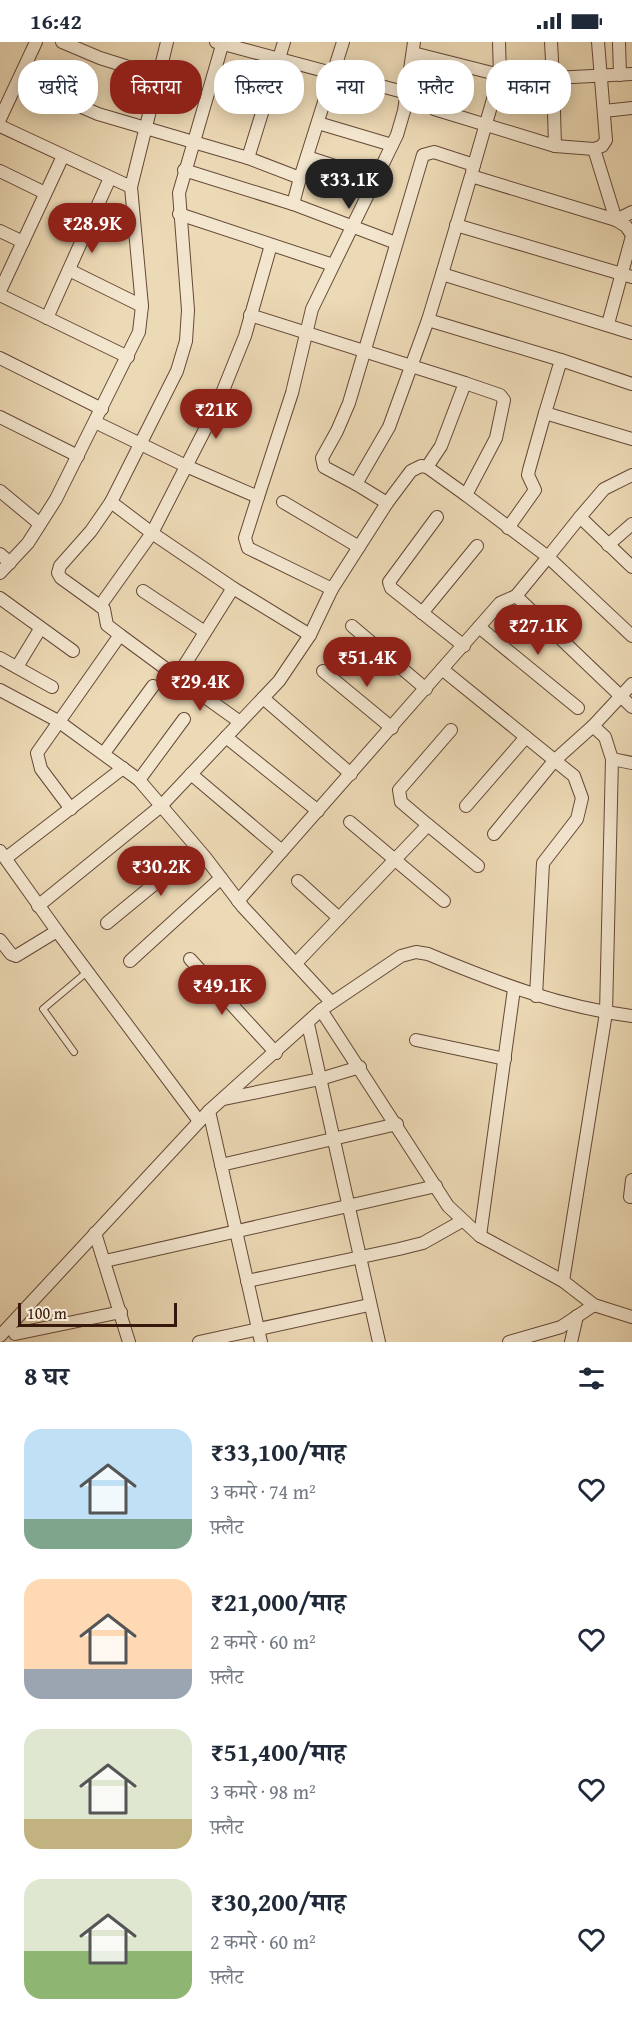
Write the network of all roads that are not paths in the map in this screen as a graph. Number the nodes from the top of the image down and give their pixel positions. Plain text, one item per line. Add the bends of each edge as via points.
1 (36, 42) edge
2 (62, 42) edge
3 (167, 42) edge
4 (284, 42) edge
5 (343, 42) edge
6 (499, 42) edge
7 (550, 42) edge
8 (598, 42) edge
9 (619, 42) edge
10 (220, 43) edge
11 (413, 48) edge
12 (28, 60) edge
13 (162, 60) edge
14 (275, 60) edge
15 (278, 60) edge
16 (338, 60) edge
17 (500, 60) edge
18 (552, 60) edge
19 (110, 61) edge
20 (486, 71) edge
21 (626, 75) edge
22 (601, 76) junction
23 (571, 77) edge
24 (18, 82) edge
25 (632, 108) edge
26 (604, 111) junction
27 (98, 114) edge
28 (147, 114) edge
29 (262, 114) edge
30 (321, 114) edge
31 (403, 114) edge
32 (448, 114) edge
33 (490, 114) edge
34 (554, 114) edge
35 (0, 119) edge
36 (318, 123) junction
37 (0, 126) edge
38 (486, 127) junction
39 (143, 128) junction
40 (192, 143) junction
41 (392, 145) junction
42 (555, 146) junction
43 (594, 149) junction
44 (63, 156) junction
45 (307, 157) junction
46 (248, 158) junction
47 (184, 170) junction
48 (472, 170) junction
49 (0, 171) edge
50 (110, 178) junction
51 (300, 178) junction
52 (375, 179) junction
53 (131, 187) junction
54 (45, 193) junction
55 (293, 204) junction
56 (632, 212) edge
57 (179, 214) junction
58 (616, 220) junction
59 (456, 225) junction
60 (350, 227) junction
61 (0, 231) edge
62 (632, 236) edge
63 (22, 242) junction
64 (396, 243) junction
65 (271, 244) junction
66 (333, 265) junction
67 (69, 270) junction
68 (442, 274) junction
69 (627, 275) edge
70 (0, 293) edge
71 (142, 306) junction
72 (250, 315) junction
73 (47, 318) junction
74 (428, 320) junction
75 (608, 324) junction
76 (307, 333) junction
77 (632, 333) edge
78 (365, 353) junction
79 (128, 357) junction
80 (0, 358) edge
81 (561, 360) junction
82 (410, 367) junction
83 (465, 383) junction
84 (632, 384) edge
85 (102, 409) junction
86 (545, 413) junction
87 (0, 417) edge
88 (95, 422) junction
89 (632, 439) edge
90 (140, 445) junction
91 (78, 456) junction
92 (186, 466) junction
93 (427, 467) junction
94 (632, 475) edge
95 (356, 484) junction
96 (0, 491) edge
97 (466, 495) junction
98 (258, 497) junction
99 (111, 502) junction
100 (283, 502) dead end
101 (387, 503) junction
102 (437, 517) dead end
103 (580, 517) junction
104 (40, 524) junction
105 (632, 524) edge
106 (507, 528) junction
107 (152, 533) junction
108 (608, 545) junction
109 (359, 546) junction
110 (477, 546) dead end
111 (0, 554) edge
112 (548, 557) junction
113 (10, 563) junction
114 (632, 567) edge
115 (0, 573) edge
116 (233, 588) junction
117 (332, 589) junction
118 (143, 591) dead end
119 (516, 596) junction
120 (0, 598) edge
121 (100, 606) junction
122 (422, 613) junction
123 (352, 626) dead end
124 (479, 627) junction
125 (40, 629) junction
126 (205, 632) junction
127 (120, 635) junction
128 (310, 635) junction
129 (632, 636) edge
130 (464, 646) junction
131 (73, 651) dead end
132 (0, 658) edge
133 (17, 667) junction
134 (442, 669) junction
135 (323, 671) dead end
136 (177, 677) junction
137 (632, 684) edge
138 (153, 686) dead end
139 (52, 687) dead end
140 (426, 689) junction
141 (0, 690) edge
142 (621, 697) junction
143 (263, 698) junction
144 (632, 707) edge
145 (578, 708) dead end
146 (184, 719) dead end
147 (58, 721) junction
148 (240, 722) junction
149 (593, 726) junction
150 (392, 728) junction
151 (451, 730) dead end
152 (226, 737) junction
153 (526, 737) junction
154 (104, 753) junction
155 (612, 759) junction
156 (554, 761) junction
157 (632, 763) edge
158 (123, 768) junction
159 (191, 774) junction
160 (351, 774) junction
161 (139, 780) junction
162 (161, 806) junction
163 (466, 806) dead end
164 (71, 809) junction
165 (318, 811) junction
166 (350, 822) dead end
167 (428, 825) junction
168 (494, 834) dead end
169 (197, 849) junction
170 (282, 851) junction
171 (3, 855) edge
172 (394, 861) junction
173 (478, 866) dead end
174 (221, 878) junction
175 (298, 881) dead end
176 (238, 900) junction
177 (444, 901) dead end
178 (38, 906) junction
179 (339, 918) junction
180 (107, 923) dead end
181 (57, 931) junction
182 (0, 940) edge
183 (190, 959) dead end
184 (130, 961) dead end
185 (296, 963) junction
186 (88, 972) junction
187 (514, 989) junction
188 (536, 996) junction
189 (331, 1002) junction
190 (321, 1010) junction
191 (606, 1013) junction
192 (632, 1016) edge
193 (308, 1024) junction
194 (417, 1040) dead end
195 (74, 1052) dead end
196 (276, 1053) junction
197 (505, 1059) junction
198 (360, 1067) junction
199 (320, 1079) junction
200 (223, 1099) junction
201 (209, 1111) junction
202 (199, 1120) junction
203 (397, 1124) junction
204 (334, 1139) junction
205 (221, 1165) junction
206 (632, 1180) edge
207 (436, 1186) junction
208 (630, 1197) dead end
209 (349, 1203) junction
210 (462, 1221) junction
211 (235, 1230) junction
212 (95, 1233) junction
213 (480, 1236) junction
214 (360, 1258) junction
215 (105, 1261) junction
216 (247, 1281) junction
217 (563, 1281) junction
218 (369, 1305) junction
219 (594, 1305) junction
220 (121, 1312) junction
221 (577, 1316) junction
222 (632, 1317) edge
223 (258, 1328) junction
224 (14, 1333) edge
225 (0, 1335) edge
226 (129, 1342) edge
227 (199, 1342) edge
228 (261, 1342) edge
229 (379, 1342) edge
230 (513, 1342) edge
231 (571, 1342) edge

1 - 12 street
2 - 19 street
3 - 13 street
4 - 15 street
5 - 16 street
6 - 17 street
7 - 18 street
8 - 22 street
9 - 21 street
10 - 14 street
10 - 40 street
11 - 20 street
21 - 22 street
22 - 23 street
22 - 26 street
24 - 35 street
25 - 26 street
26 - 43 street via 606,140
27 - 39 street
28 - 39 street
29 - 46 street
30 - 36 street
31 - 41 street
32 - 38 street
33 - 38 street
34 - 42 street
36 - 41 street
36 - 45 street
37 - 44 street
38 - 42 street
38 - 48 street
39 - 40 street
39 - 53 street
40 - 46 street
40 - 47 street
41 - 52 street
42 - 43 street
43 - 58 street
44 - 50 street
44 - 54 street
45 - 51 street
45 - 52 street
46 - 51 street
47 - 55 street
47 - 57 street
48 - 58 street
48 - 59 street
48 - 64 street via 434,152 423,155
49 - 54 street
50 - 53 street
50 - 67 street
51 - 55 street
52 - 60 street
53 - 71 street
54 - 63 street
55 - 60 street
56 - 58 street
57 - 65 street
57 - 90 street via 188,310 186,341 177,371
58 - 62 street
59 - 68 street
59 - 69 street
60 - 64 street
60 - 66 street
61 - 63 street
62 - 69 street
63 - 70 street
64 - 78 street
65 - 66 street
65 - 72 street
66 - 76 street via 312,309
67 - 71 street
67 - 73 street
68 - 74 street
68 - 75 street
69 - 75 street
70 - 73 street
71 - 79 street via 139,332
72 - 76 street
72 - 92 street via 234,366
73 - 79 street
74 - 81 street
74 - 82 street
75 - 77 street
76 - 78 street
76 - 98 street
78 - 82 street
78 - 95 street via 345,412 321,463
79 - 85 street
80 - 85 street
81 - 84 street
81 - 86 street
82 - 83 street
82 - 95 street via 389,427
83 - 93 street via 445,437
83 - 97 street via 500,395 504,406 496,438
85 - 88 street
86 - 89 street
86 - 106 street via 528,476 535,490
87 - 91 street
88 - 90 street
88 - 91 street
90 - 92 street
90 - 99 street
91 - 104 street
92 - 98 street
92 - 107 street
93 - 97 street
93 - 101 street via 411,471
94 - 103 street via 604,489
95 - 101 street
96 - 104 street
97 - 106 street
98 - 117 street via 245,538 248,548
99 - 107 street
99 - 121 street via 58,573
100 - 109 street
101 - 109 street
102 - 122 street via 389,582 391,588
103 - 108 street
103 - 112 street
104 - 113 street
105 - 108 street
106 - 112 street
107 - 116 street
107 - 121 street
108 - 114 street
109 - 117 street
110 - 122 street
111 - 113 street
112 - 119 street
112 - 129 street
113 - 115 street
116 - 126 street
116 - 128 street
117 - 128 street
118 - 126 street
119 - 124 street via 500,603
119 - 142 street
120 - 125 street
121 - 127 street via 107,625
122 - 130 street
123 - 140 street
124 - 130 street
124 - 145 street
125 - 131 street
125 - 133 street
126 - 136 street
127 - 136 street
127 - 147 street
128 - 143 street
130 - 134 street
132 - 133 street
133 - 139 street
134 - 140 street
134 - 153 street
135 - 150 street
136 - 148 street
137 - 142 street
138 - 154 street
140 - 150 street
141 - 147 street
142 - 144 street
142 - 149 street
143 - 148 street
143 - 160 street
146 - 161 street
147 - 154 street
147 - 164 street via 40,746 37,762
148 - 152 street
149 - 155 street via 604,737
149 - 156 street
150 - 160 street
151 - 167 street via 399,790 401,802
152 - 159 street
152 - 165 street
153 - 156 street
153 - 163 street
154 - 158 street
155 - 157 street
155 - 191 street
156 - 168 street
156 - 188 street via 574,776 582,798 577,819 543,863
158 - 161 street
158 - 164 street
159 - 162 street
159 - 170 street
160 - 165 street
161 - 162 street
162 - 169 street
162 - 178 street
164 - 171 street
165 - 170 street
166 - 172 street
167 - 172 street
167 - 173 street
169 - 174 street
169 - 180 street
170 - 176 street
171 - 178 street
172 - 177 street
172 - 179 street
174 - 176 street
174 - 184 street
175 - 179 street
176 - 185 street
178 - 181 street
179 - 185 street
181 - 182 street via 16,957
181 - 186 street
183 - 196 street
185 - 189 street
186 - 195 lane via 44,1009
186 - 202 street
187 - 188 street
187 - 189 street via 416,952 401,956
187 - 197 street
188 - 191 street
189 - 190 street
190 - 193 street
190 - 198 street
191 - 192 street
191 - 217 street
193 - 196 street
193 - 199 street
194 - 197 street
196 - 200 street
197 - 213 street
198 - 199 street
198 - 203 street
199 - 200 street
199 - 204 street
200 - 201 street
201 - 202 street
201 - 205 street
202 - 212 street
203 - 204 street
203 - 207 street
204 - 205 street
204 - 209 street
205 - 211 street
206 - 208 street
207 - 209 street
207 - 210 street
209 - 211 street
209 - 214 street
210 - 213 street
210 - 214 street via 423,1243
211 - 215 street
211 - 216 street
212 - 215 street
212 - 224 street
213 - 217 street
214 - 216 street
214 - 218 street
215 - 220 street
216 - 223 street
217 - 219 street
218 - 223 street
218 - 229 street
219 - 221 street
219 - 222 street
220 - 224 street
220 - 226 street
221 - 230 street via 561,1327
221 - 231 street
223 - 227 street
223 - 228 street
224 - 225 street

